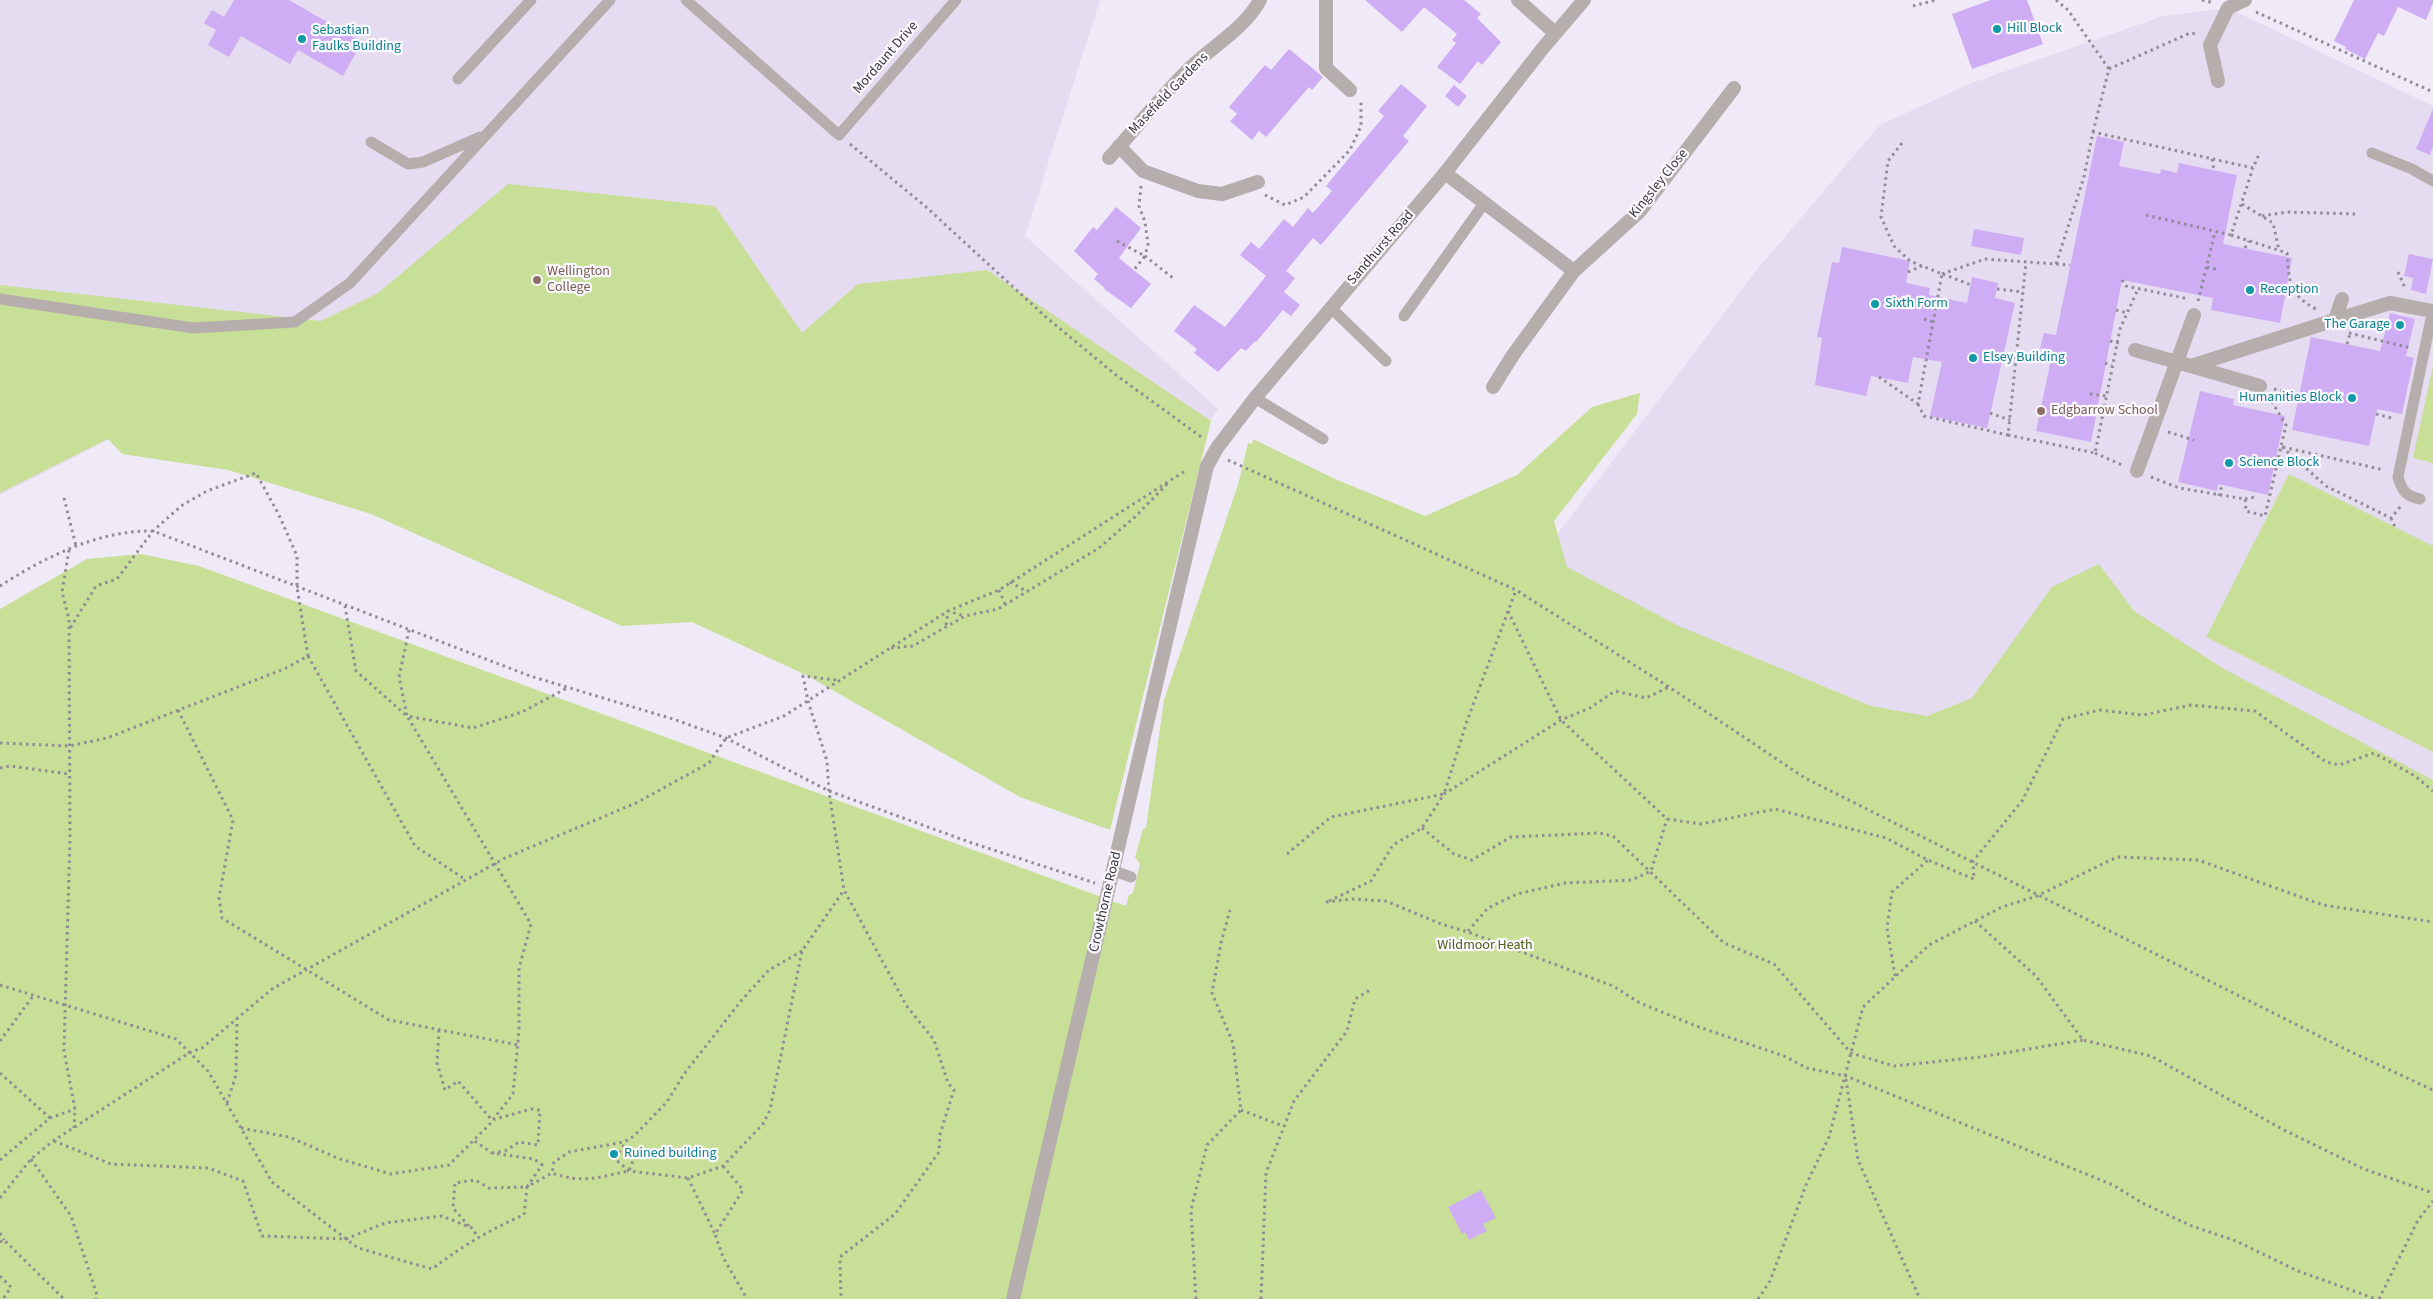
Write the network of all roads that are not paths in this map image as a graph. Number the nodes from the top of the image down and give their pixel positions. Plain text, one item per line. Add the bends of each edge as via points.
1 (531, 0) edge
2 (610, 0) edge
3 (686, 0) edge
4 (956, 0) edge
5 (1260, 0) edge
6 (1326, 0) edge
7 (1518, 0) edge
8 (1584, 0) edge
9 (2242, 2) edge
10 (1555, 33) junction
11 (458, 79) dead end
12 (2218, 81) dead end
13 (1734, 88) dead end
14 (1350, 90) road end
15 (484, 135) junction
16 (371, 142) dead end
17 (1119, 146) junction
18 (2372, 153) dead end
19 (1109, 158) dead end
20 (1445, 172) junction
21 (2433, 181) edge
22 (1252, 184) road end
23 (1485, 202) junction
24 (1574, 271) junction
25 (0, 299) edge
26 (2342, 299) dead end
27 (1330, 307) junction
28 (2433, 310) edge
29 (2194, 314) dead end
30 (1404, 316) dead end
31 (2336, 320) junction
32 (2135, 350) dead end
33 (1386, 361) dead end
34 (2177, 362) junction
35 (2192, 366) junction
36 (2260, 386) road end
37 (1493, 388) dead end
38 (1255, 398) junction
39 (1323, 439) dead end
40 (2137, 470) road end
41 (2414, 498) road end
42 (1198, 505) joint
43 (1114, 872) junction
44 (1131, 877) dead end
45 (1013, 1299) edge

1 - 11 lane
2 - 15 lane
3 - 4 lane, Mordaunt Drive via 839,135
5 - 17 street, Masefield Gardens via 1239,26 1191,67
6 - 14 street via 1326,68
7 - 10 street
8 - 10 street, Sandhurst Road
9 - 12 street via 2228,8 2210,45
10 - 20 street, Sandhurst Road
13 - 24 street, Kingsley Close via 1640,212
15 - 16 lane via 423,162 408,164
15 - 25 lane via 350,283 295,322 193,328
17 - 19 street, Masefield Gardens
17 - 22 street, Masefield Gardens via 1146,172 1198,191 1222,194
18 - 21 lane
20 - 23 street
20 - 27 street, Sandhurst Road
23 - 24 street
23 - 30 lane
24 - 37 street, Kingsley Close
26 - 31 street
27 - 33 lane
27 - 38 street, Sandhurst Road
28 - 31 street via 2390,303
28 - 41 lane via 2399,473 2401,488
29 - 34 street
31 - 35 street
32 - 34 street
34 - 35 street
34 - 40 street
35 - 36 street
38 - 39 lane
38 - 42 street, Sandhurst Road via 1217,448 1208,466
42 - 43 street, Crowthorne Road
43 - 44 lane
43 - 45 street, Crowthorne Road

